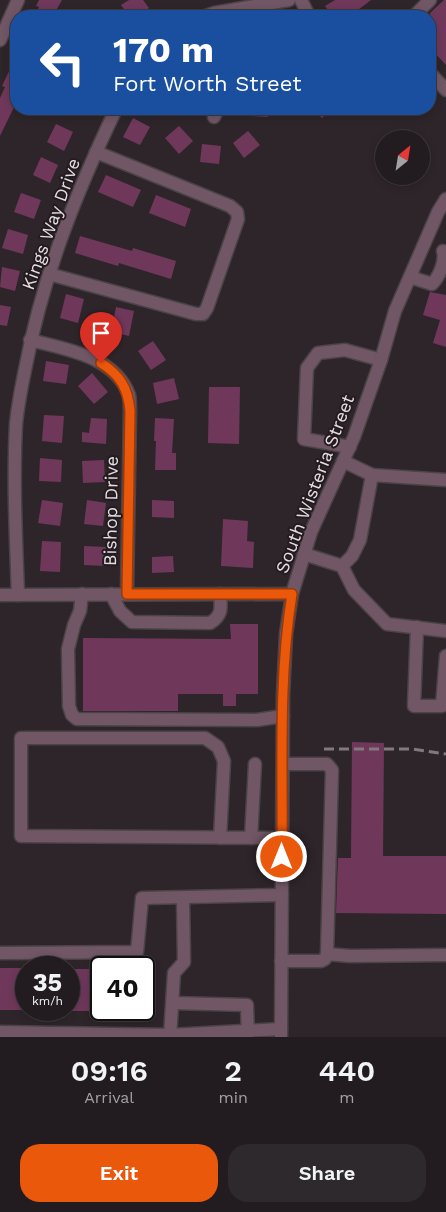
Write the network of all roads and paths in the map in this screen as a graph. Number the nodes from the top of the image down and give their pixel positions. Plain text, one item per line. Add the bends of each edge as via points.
1 (289, 0) edge
2 (430, 0) edge
3 (218, 10) edge
4 (420, 10) edge
5 (10, 18) edge
6 (0, 40) edge
7 (436, 79) edge
8 (446, 90) edge
9 (113, 115) edge
10 (96, 152) junction
11 (446, 199) edge
12 (424, 244) junction
13 (445, 251) edge
14 (49, 274) junction
15 (410, 277) junction
16 (30, 340) junction
17 (381, 360) junction
18 (350, 447) junction
19 (343, 461) junction
20 (372, 475) junction
21 (446, 480) edge
22 (304, 554) junction
23 (342, 566) junction
24 (82, 594) junction
25 (111, 594) junction
26 (127, 594) junction
27 (220, 594) junction
28 (292, 594) junction
29 (0, 595) edge
30 (18, 595) junction
31 (417, 627) junction
32 (446, 631) edge
33 (446, 656) edge
34 (283, 716) junction
35 (255, 764) dead end
36 (283, 764) junction
37 (220, 838) junction
38 (251, 838) junction
39 (282, 838) junction
40 (282, 895) junction
41 (183, 898) junction
42 (0, 953) edge
43 (327, 954) junction
44 (446, 955) edge
45 (282, 961) junction
46 (173, 1003) junction
47 (0, 1032) edge
48 (281, 1033) edge
49 (248, 1034) edge
50 (170, 1036) edge

1 - 3 street
2 - 4 street
5 - 6 street
7 - 8 street
9 - 10 street, Kings Way Drive
10 - 14 street, Kings Way Drive
10 - 14 street via 230,206 237,212 238,219 207,308 203,314 196,314
11 - 12 street, South Wisteria Street
12 - 13 street
12 - 15 street, South Wisteria Street
13 - 15 street via 432,284
14 - 16 street, Kings Way Drive
15 - 17 street, South Wisteria Street via 395,312
16 - 26 street, Bishop Drive via 101,363 113,370 129,396
16 - 30 street, Kings Way Drive via 16,424
17 - 18 street, South Wisteria Street
17 - 18 street via 345,350 318,353 306,368 304,439
18 - 19 street, South Wisteria Street
19 - 20 street
19 - 22 street, South Wisteria Street
20 - 21 street
20 - 23 street via 360,540 352,556
22 - 23 street
22 - 28 street, South Wisteria Street
23 - 31 street via 354,590 387,624
24 - 25 street
24 - 30 street
24 - 34 street via 68,649 69,706 77,719 257,720
25 - 26 street
25 - 27 street via 120,612 132,622 210,623 218,618
26 - 27 street
27 - 28 street
28 - 34 street, South Wisteria Street via 286,634
29 - 30 street
31 - 32 street
31 - 33 street via 414,706 442,706
34 - 36 street, South Wisteria Street
35 - 38 street
36 - 39 street, South Wisteria Street
36 - 43 street via 327,764 332,770
37 - 37 street via 21,836 21,738 205,738 218,748 224,761
37 - 38 street
38 - 39 street
39 - 40 street, South Wisteria Street
40 - 41 street
40 - 45 street, South Wisteria Street
41 - 42 street via 142,898 137,952
41 - 46 street via 184,962 174,973
43 - 44 street
43 - 45 street via 321,960
45 - 48 street, South Wisteria Street
46 - 49 street via 246,1005
46 - 50 street
47 - 50 street
48 - 49 street
49 - 50 street

